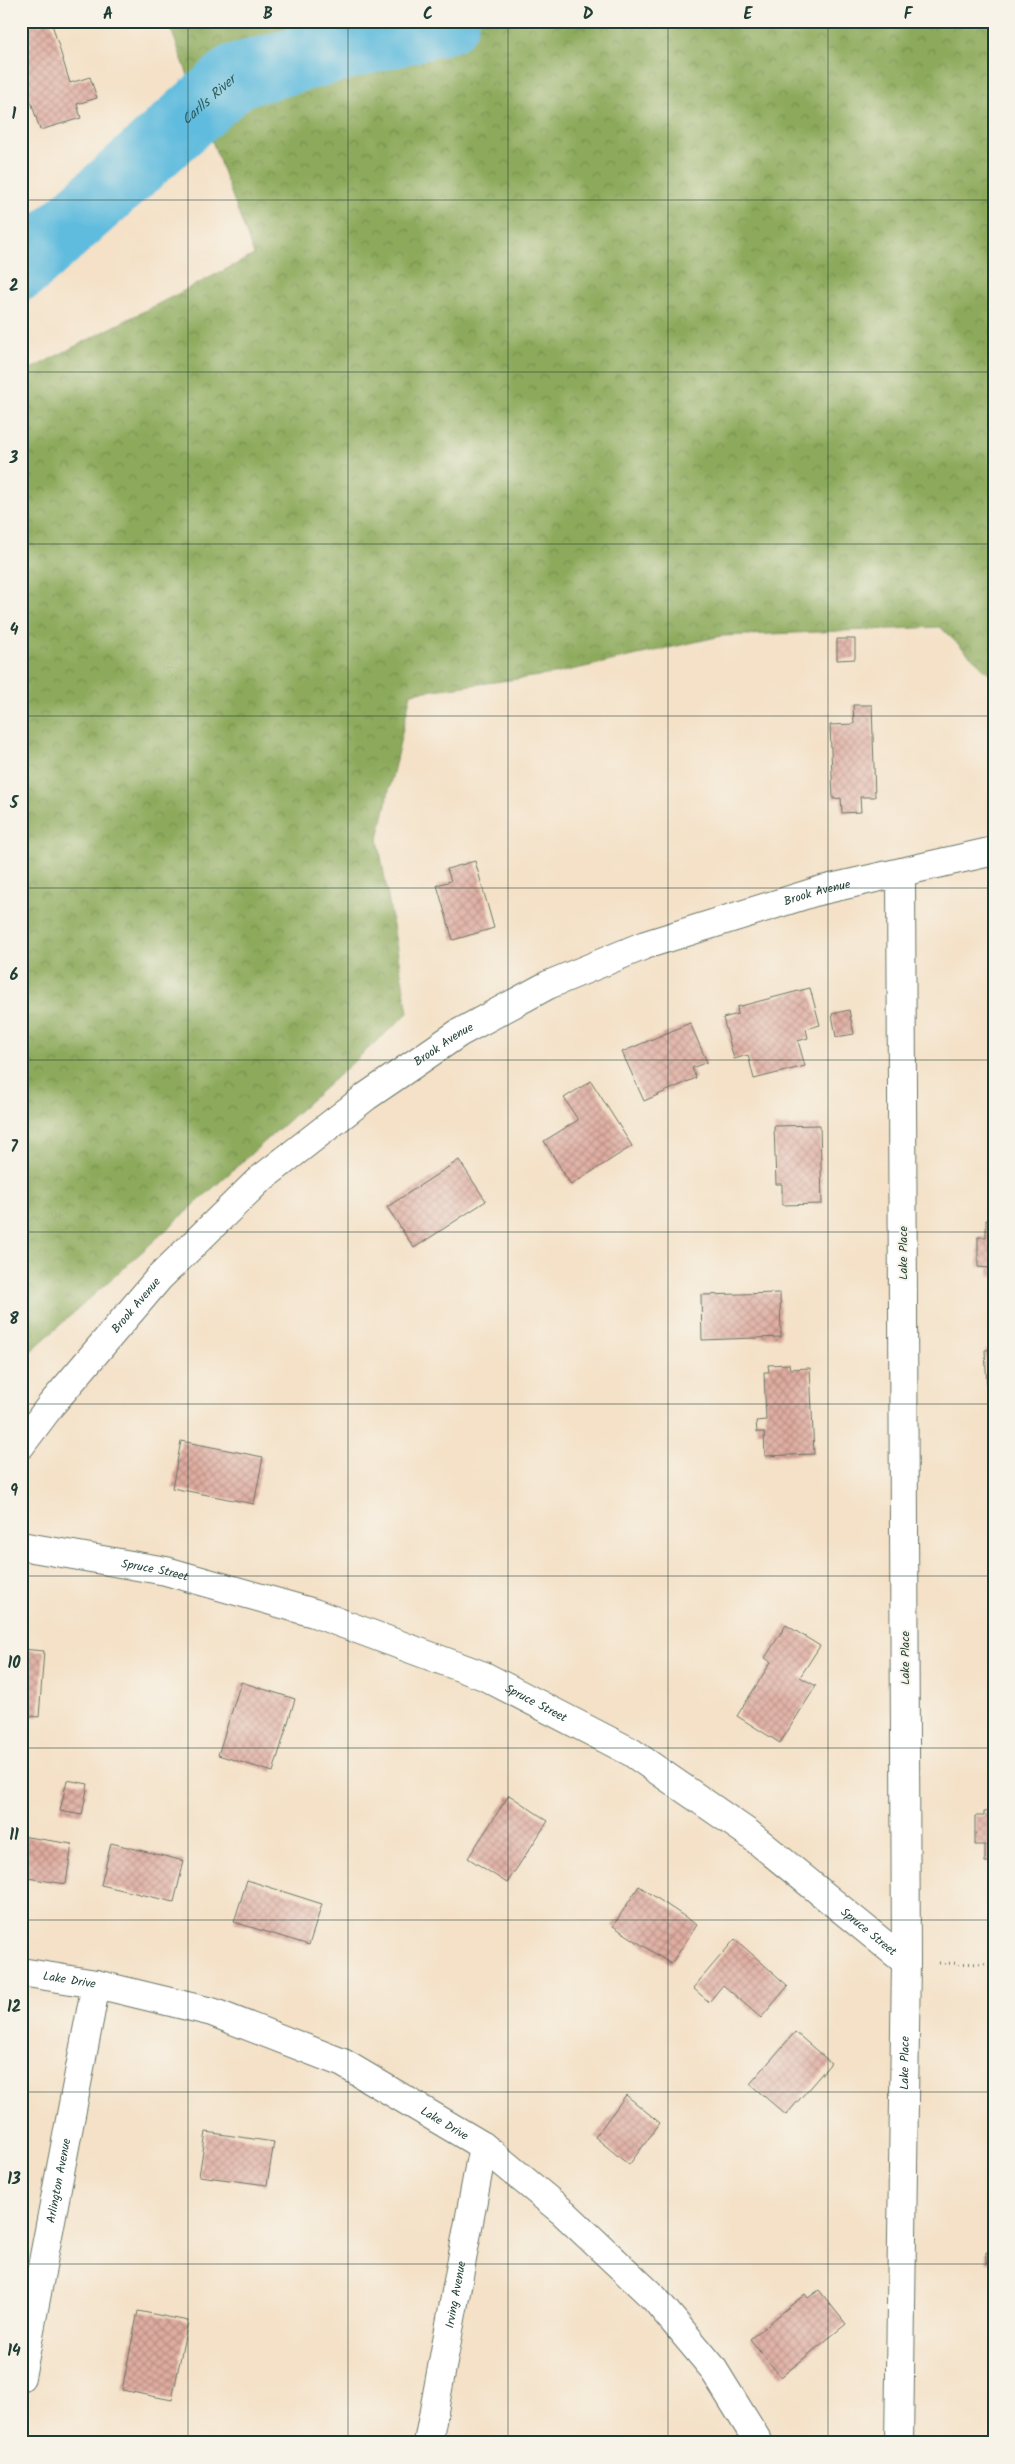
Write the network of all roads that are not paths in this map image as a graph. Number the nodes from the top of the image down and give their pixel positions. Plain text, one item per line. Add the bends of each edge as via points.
1 (994, 851) edge
2 (901, 873) junction
3 (21, 1444) edge
4 (21, 1546) edge
5 (906, 1962) junction
6 (21, 1972) edge
7 (96, 1984) junction
8 (483, 2146) junction
9 (21, 2377) edge
10 (428, 2443) edge
11 (759, 2443) edge
12 (899, 2443) edge

1 - 2 street, Brook Avenue
2 - 3 street, Brook Avenue via 818,891 645,945 548,985 459,1033 367,1096 258,1181 159,1278
2 - 5 street, Lake Place
4 - 5 street, Spruce Street via 166,1571 314,1613 484,1676 631,1752 748,1833
5 - 12 street, Lake Place
6 - 7 street, Lake Drive
7 - 8 street, Lake Drive via 212,2012 343,2063
7 - 9 street, Arlington Avenue
8 - 10 street, Irving Avenue
8 - 11 street, Lake Drive via 564,2213 655,2299 712,2367

